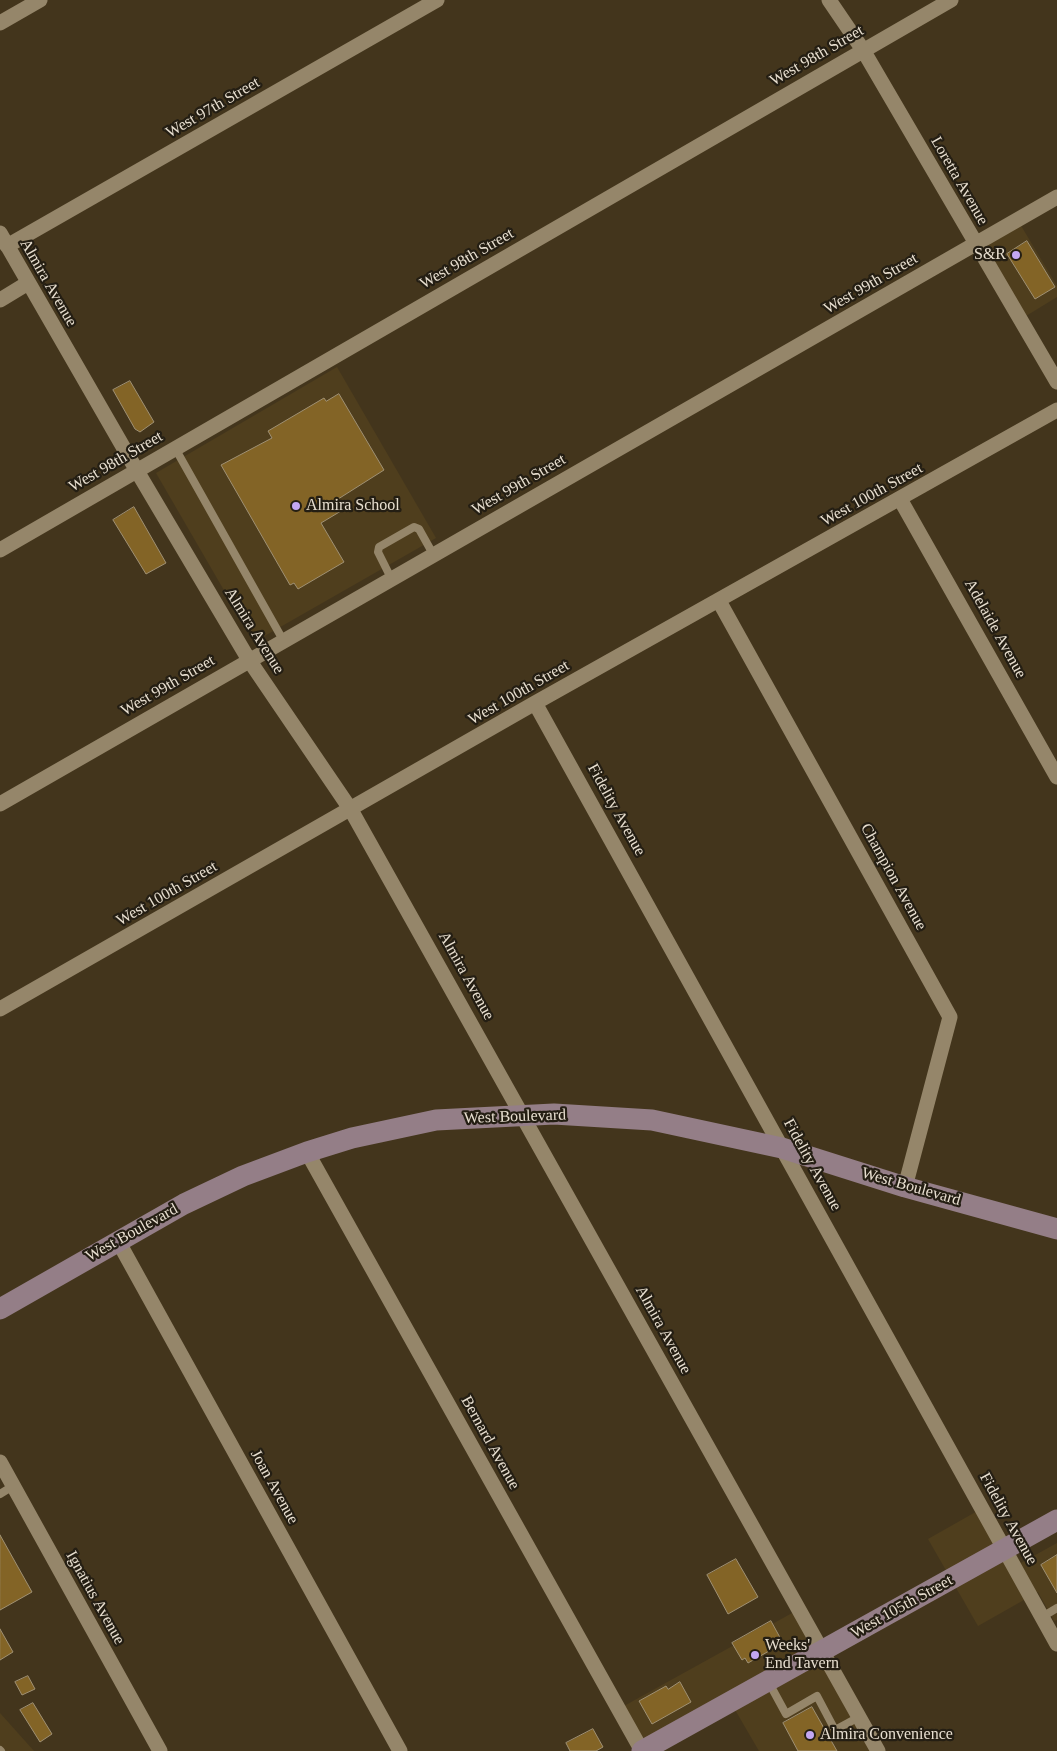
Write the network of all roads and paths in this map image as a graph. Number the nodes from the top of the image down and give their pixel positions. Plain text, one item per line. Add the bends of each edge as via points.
1 (40, 0) edge
2 (437, 0) edge
3 (829, 0) edge
4 (951, 0) edge
5 (0, 23) edge
6 (863, 50) junction
7 (1057, 197) edge
8 (4, 240) edge
9 (976, 244) junction
10 (28, 283) junction
11 (0, 300) edge
12 (1057, 382) edge
13 (1057, 410) edge
14 (175, 448) junction
15 (137, 471) junction
16 (900, 499) junction
17 (0, 550) edge
18 (433, 554) junction
19 (391, 578) junction
20 (719, 601) junction
21 (283, 640) junction
22 (249, 660) junction
23 (535, 703) junction
24 (1057, 777) edge
25 (0, 804) edge
26 (352, 810) junction
27 (0, 1009) edge
28 (524, 1115) junction
29 (782, 1148) junction
30 (307, 1152) junction
31 (905, 1187) junction
32 (1057, 1229) edge
33 (118, 1240) junction
34 (0, 1309) edge
35 (0, 1462) edge
36 (7, 1490) edge
37 (1057, 1520) edge
38 (1005, 1549) junction
39 (1057, 1608) edge
40 (1042, 1617) junction
41 (1057, 1644) edge
42 (822, 1651) junction
43 (768, 1681) junction
44 (859, 1717) junction
45 (160, 1751) edge
46 (400, 1751) edge
47 (642, 1751) edge
48 (878, 1751) edge

1 - 5 street
2 - 8 street, West 97th Street
3 - 6 street, Loretta Avenue
4 - 6 street, West 98th Street
6 - 9 street, Loretta Avenue
6 - 14 street, West 98th Street
7 - 9 street, West 99th Street
8 - 10 street, Almira Avenue
9 - 12 street, Loretta Avenue
9 - 18 street, West 99th Street
10 - 11 street
10 - 15 street, Almira Avenue
13 - 16 street, West 100th Street
14 - 15 street, West 98th Street
14 - 21 lane
15 - 17 street, West 98th Street
15 - 22 street, Almira Avenue
16 - 20 street, West 100th Street
16 - 24 street, Adelaide Avenue
18 - 19 street, West 99th Street
18 - 19 lane via 419,529 414,527 379,547 378,552
19 - 21 street, West 99th Street
20 - 23 street, West 100th Street
20 - 31 street, Champion Avenue via 950,1017
21 - 22 street, West 99th Street
22 - 25 street, West 99th Street
22 - 26 street, Almira Avenue
23 - 26 street, West 100th Street
23 - 29 street, Fidelity Avenue
26 - 27 street, West 100th Street
26 - 28 street, Almira Avenue
28 - 29 street, West Boulevard via 594,1115 652,1120
28 - 30 street, West Boulevard via 436,1120 352,1138
28 - 42 street, Almira Avenue
29 - 31 street, West Boulevard
29 - 38 street, Fidelity Avenue
30 - 33 street, West Boulevard via 244,1176
30 - 47 street, Bernard Avenue
31 - 32 street, West Boulevard
33 - 34 street, West Boulevard
33 - 46 street, Joan Avenue
35 - 36 street, Ignatius Avenue
36 - 45 street, Ignatius Avenue
37 - 38 street, West 105th Street
38 - 40 street, Fidelity Avenue
38 - 42 street, West 105th Street
39 - 40 lane
40 - 41 street, Fidelity Avenue
42 - 43 street, West 105th Street
42 - 44 street, Almira Avenue
43 - 44 lane via 786,1714 817,1696 836,1730
43 - 47 street, West 105th Street
44 - 48 street, Almira Avenue

